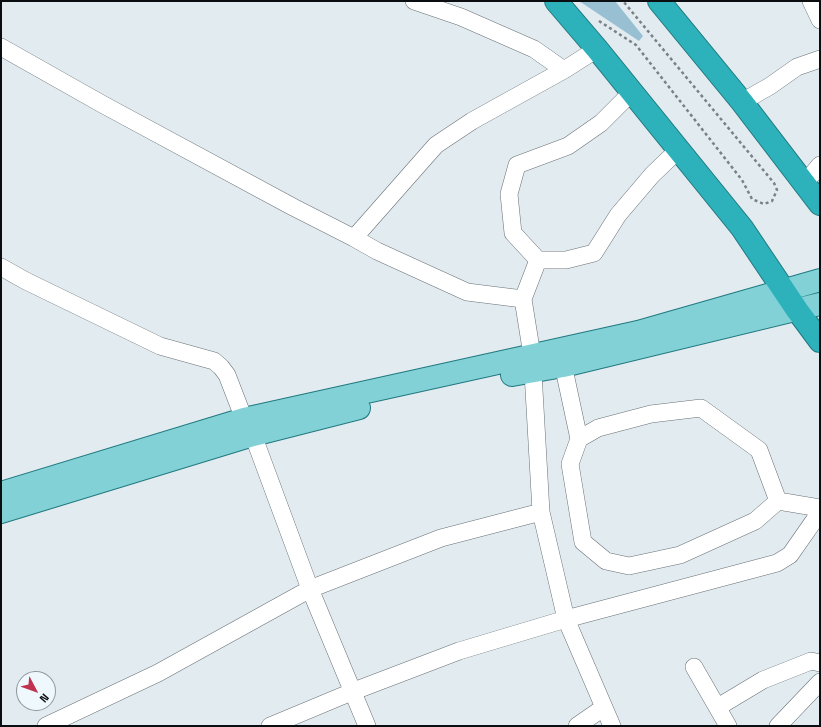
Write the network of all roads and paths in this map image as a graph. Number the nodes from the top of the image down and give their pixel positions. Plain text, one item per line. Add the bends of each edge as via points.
1 (414, 1) edge
2 (556, 1) edge
3 (623, 1) edge
4 (659, 1) edge
5 (811, 1) edge
6 (593, 18) dead end
7 (820, 20) edge
8 (1, 47) edge
9 (597, 49) junction
10 (820, 59) edge
11 (564, 70) junction
12 (632, 92) junction
13 (742, 102) junction
14 (678, 150) junction
15 (820, 165) edge
16 (805, 183) junction
17 (820, 204) edge
18 (354, 238) junction
19 (538, 260) junction
20 (1, 267) edge
21 (820, 280) edge
22 (785, 292) junction
23 (523, 299) junction
24 (820, 304) edge
25 (797, 310) junction
26 (820, 341) edge
27 (562, 357) junction
28 (532, 363) junction
29 (248, 427) junction
30 (579, 439) junction
31 (778, 501) junction
32 (2, 505) edge
33 (820, 508) edge
34 (541, 512) junction
35 (820, 512) edge
36 (310, 589) junction
37 (566, 619) junction
38 (820, 663) edge
39 (694, 667) dead end
40 (820, 682) edge
41 (354, 691) junction
42 (718, 707) junction
43 (603, 708) junction
44 (582, 724) edge
45 (46, 726) edge
46 (270, 726) edge
47 (368, 726) edge
48 (612, 726) edge
49 (728, 726) edge
50 (778, 726) edge

1 - 11 street via 461,17 534,49
2 - 9 highway
3 - 6 path via 774,183 777,190 772,201 764,204 752,198 742,180 636,45
4 - 13 highway
5 - 7 street
8 - 18 street via 211,163
9 - 11 street
9 - 12 highway
10 - 13 street via 797,68
11 - 18 street via 436,144
12 - 14 highway
12 - 19 street via 601,123 568,146 517,165 509,194 514,232
13 - 16 highway
14 - 19 street via 652,175 618,215 594,253 566,260
14 - 22 highway via 742,228
15 - 16 street
16 - 17 highway
18 - 23 street via 377,252 467,292
19 - 23 street
20 - 29 street via 160,346 214,361 227,375
21 - 22 main road
22 - 25 highway
22 - 27 main road via 638,332
23 - 28 street
24 - 25 main road
25 - 26 highway
25 - 27 main road
27 - 28 main road
27 - 30 street
28 - 29 main road
28 - 34 street
29 - 32 main road
29 - 36 street
30 - 31 street via 598,428 651,414 701,408 759,450
30 - 31 street via 570,464 583,542 606,561 630,566 680,555 755,521
31 - 33 street
34 - 36 street via 441,538
34 - 37 street
35 - 37 street via 790,555 777,563
36 - 41 street
36 - 45 street via 158,673
37 - 41 street via 459,651
37 - 43 street
38 - 42 street via 811,661 763,680
39 - 42 street
40 - 50 street
41 - 46 street
41 - 47 street
42 - 49 street
43 - 44 street
43 - 48 street

